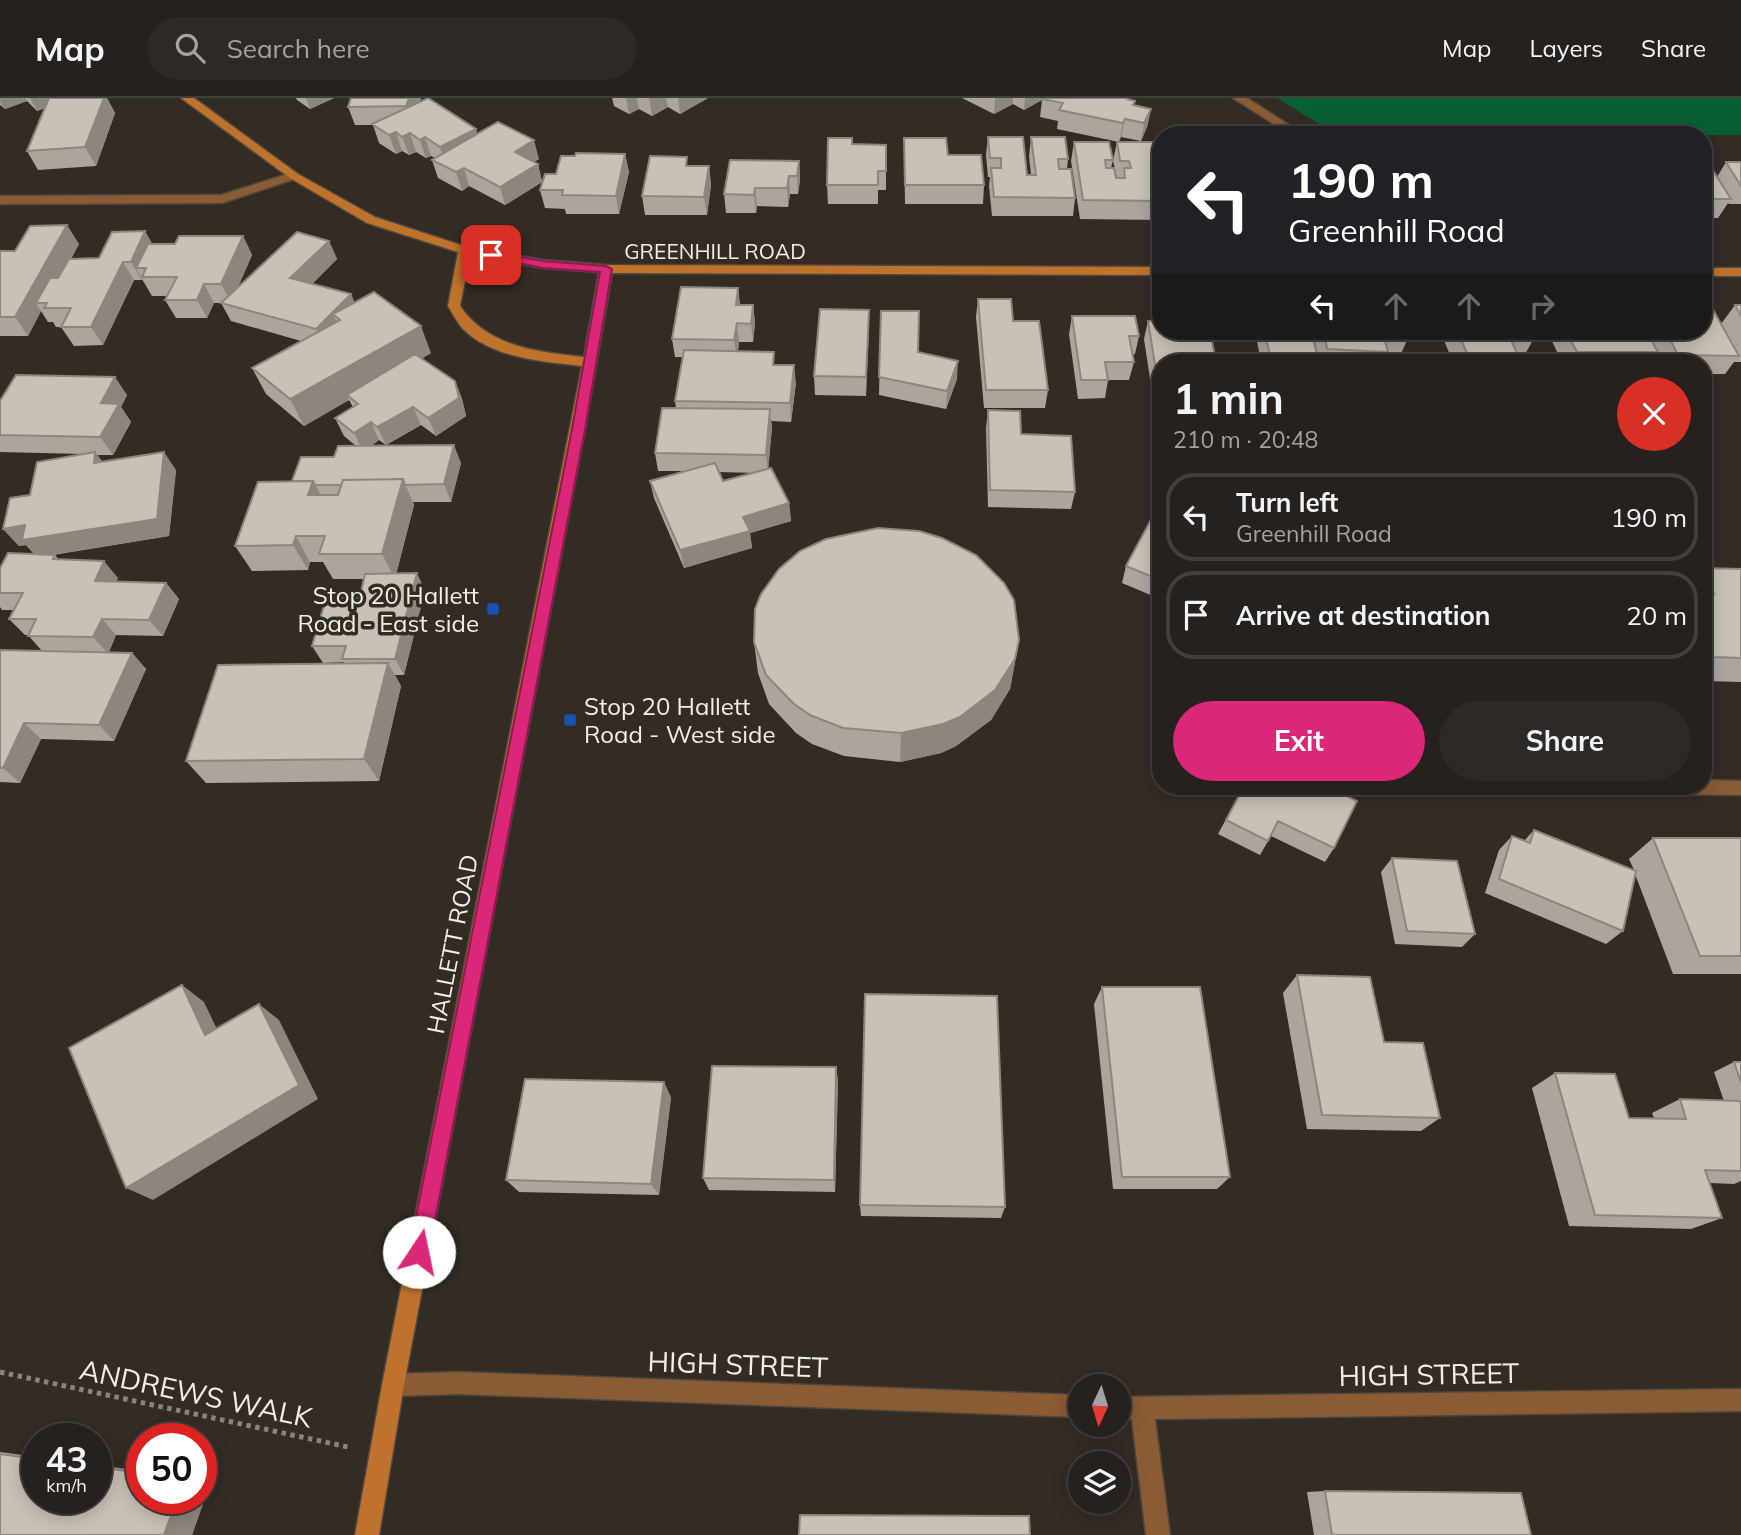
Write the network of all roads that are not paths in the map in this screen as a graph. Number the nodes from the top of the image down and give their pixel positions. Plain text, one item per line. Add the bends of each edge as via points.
1 (187, 98) edge
2 (1239, 98) edge
3 (1284, 126) edge
4 (294, 176) junction
5 (0, 200) edge
6 (465, 250) junction
7 (606, 269) junction
8 (1152, 271) edge
9 (1712, 272) edge
10 (1741, 272) edge
11 (589, 362) junction
12 (1712, 788) edge
13 (1741, 788) edge
14 (393, 1385) junction
15 (1741, 1399) edge
16 (1068, 1406) edge
17 (1131, 1408) edge
18 (1131, 1413) edge
19 (368, 1535) edge
20 (1158, 1535) edge

1 - 4 main road, GREENHILL ROAD
2 - 3 street
4 - 5 street via 222,199
4 - 6 main road, GREENHILL ROAD via 371,220
6 - 7 main road, GREENHILL ROAD
6 - 11 main road via 454,306 469,327 543,358
7 - 8 main road, GREENHILL ROAD
7 - 11 main road, HALLETT ROAD
9 - 10 main road
11 - 14 main road, HALLETT ROAD
12 - 13 street
14 - 16 street, HIGH STREET via 458,1383
14 - 19 main road, HALLETT ROAD
15 - 17 street, HIGH STREET
18 - 20 street

